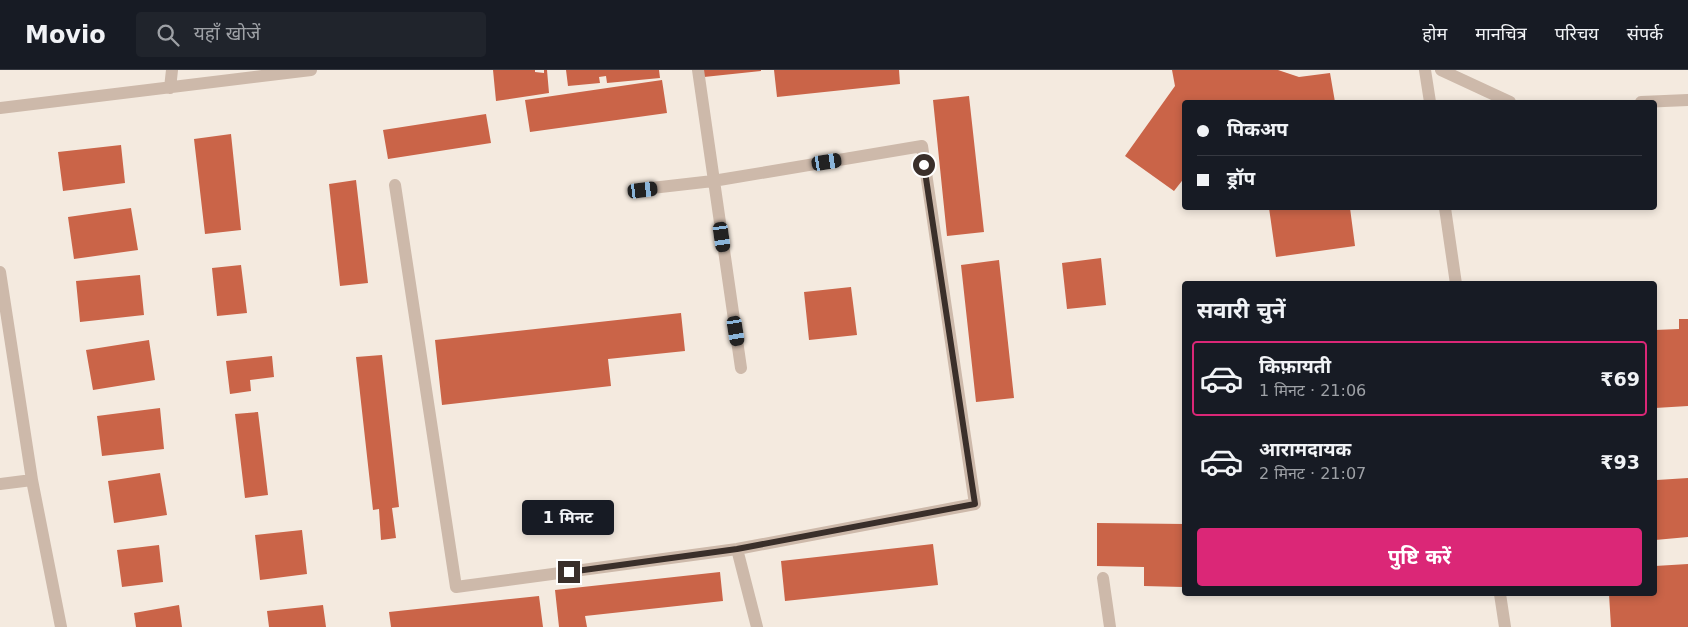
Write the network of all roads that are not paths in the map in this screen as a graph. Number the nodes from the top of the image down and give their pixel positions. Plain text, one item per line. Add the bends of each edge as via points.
1 (172, 70) edge
2 (311, 70) edge
3 (698, 70) edge
4 (1425, 70) edge
5 (1441, 70) edge
6 (170, 88) junction
7 (1430, 100) edge
8 (1506, 100) edge
9 (1688, 100) edge
10 (1657, 101) edge
11 (0, 108) edge
12 (713, 181) junction
13 (395, 184) dead end
14 (643, 190) dead end
15 (1445, 210) edge
16 (0, 272) edge
17 (1456, 281) edge
18 (741, 368) dead end
19 (32, 480) junction
20 (0, 484) edge
21 (737, 549) junction
22 (1102, 578) dead end
23 (1500, 596) edge
24 (61, 627) edge
25 (757, 627) edge
26 (1110, 627) edge
27 (1505, 627) edge

1 - 6 street
2 - 6 street
3 - 12 street
4 - 7 street
5 - 8 street
6 - 11 street
9 - 10 street
12 - 14 street
12 - 18 street
12 - 21 street via 922,146 975,504
13 - 21 street via 456,587
15 - 17 street
16 - 19 street
19 - 20 street
19 - 24 street
21 - 25 street
22 - 26 street
23 - 27 street

